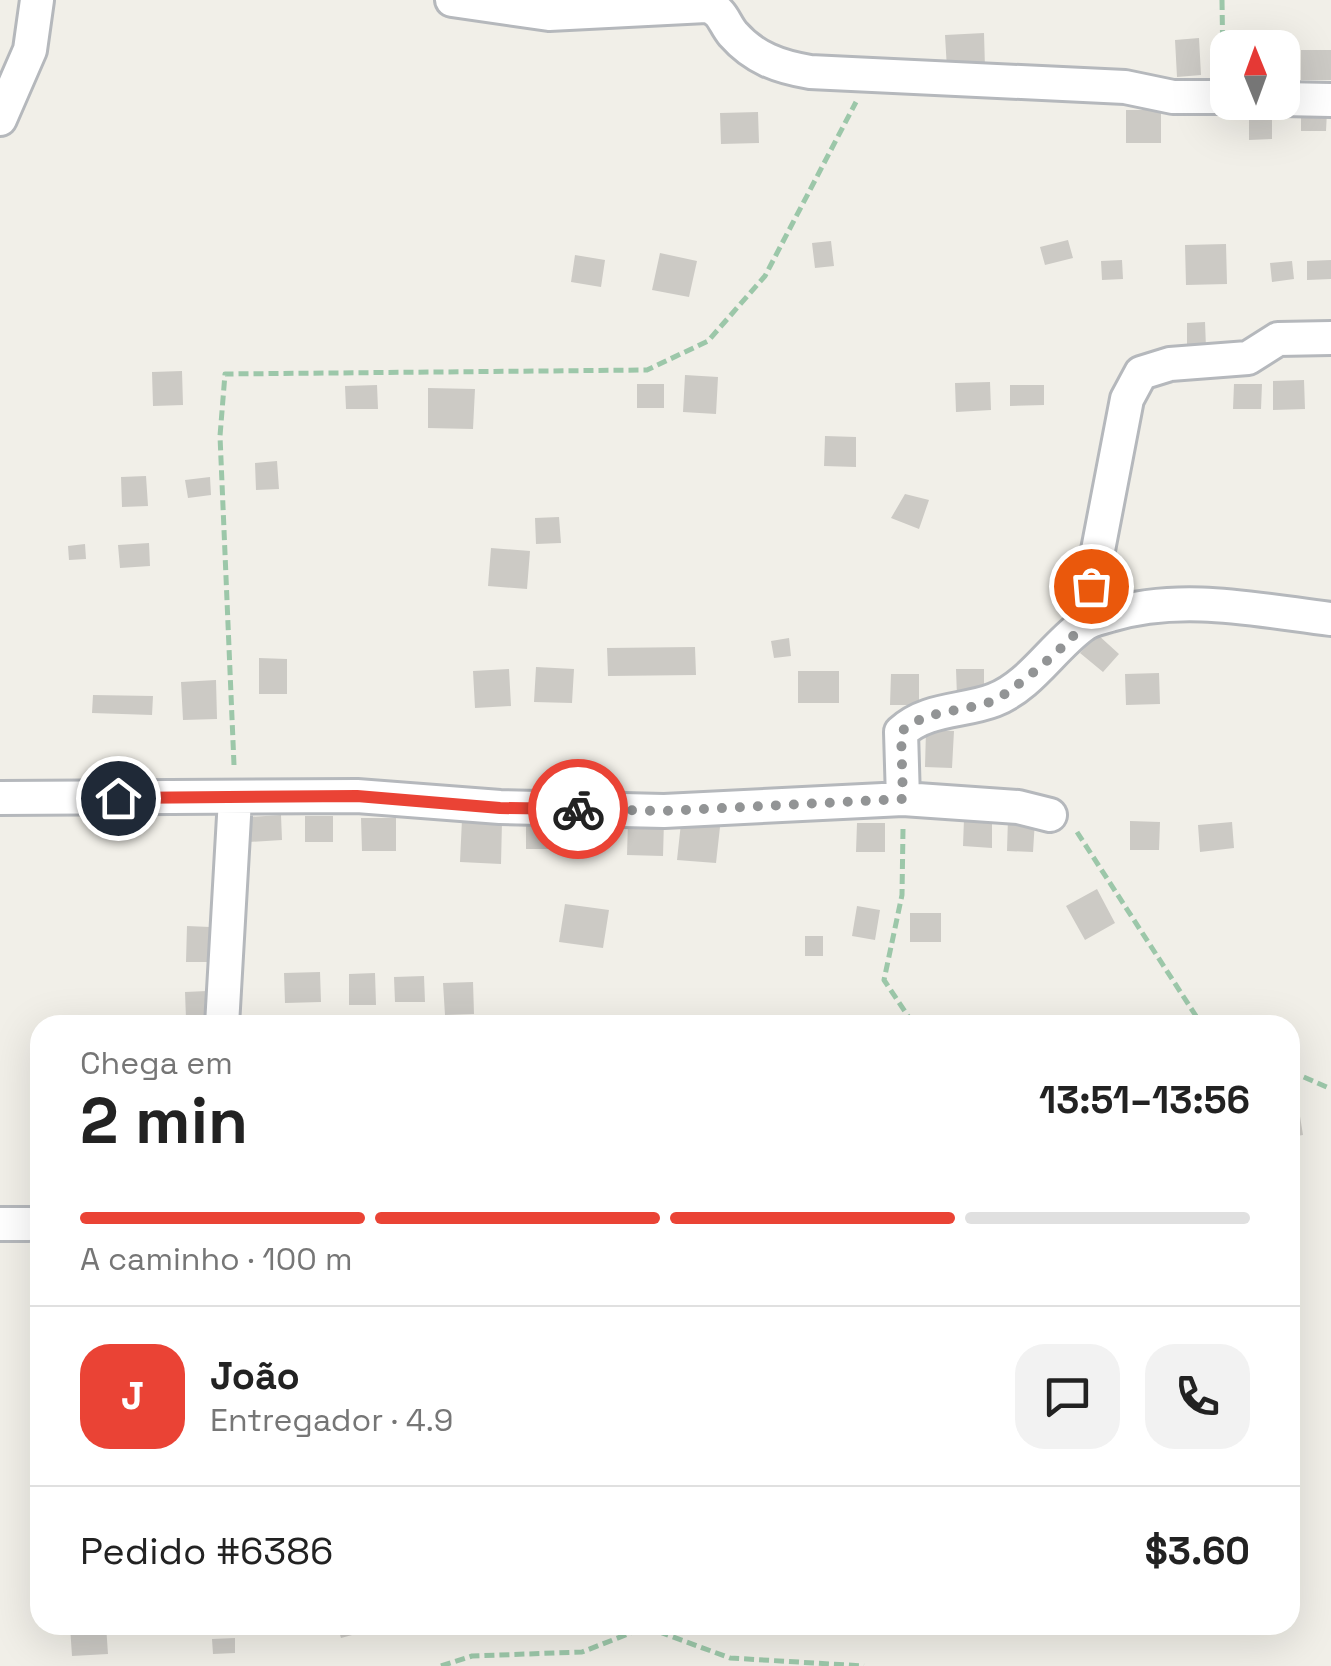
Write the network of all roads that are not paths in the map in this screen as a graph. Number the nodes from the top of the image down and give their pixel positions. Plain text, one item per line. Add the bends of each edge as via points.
1 (37, 0) edge
2 (452, 0) edge
3 (1210, 97) edge
4 (1300, 99) edge
5 (1331, 100) edge
6 (0, 119) edge
7 (1331, 338) edge
8 (1331, 619) edge
9 (1084, 623) junction
10 (0, 798) edge
11 (235, 798) junction
12 (903, 799) junction
13 (1050, 815) road end
14 (223, 1015) edge

1 - 6 street via 30,50
2 - 3 street via 549,14 706,6 760,58 778,66 869,78
4 - 5 street
7 - 9 street via 1278,339 1248,358 1170,364 1141,374 1127,398
8 - 9 street via 1206,604 1136,607
9 - 12 street via 996,700 924,717 901,732
10 - 11 street
11 - 12 street via 357,796 500,808 664,811
11 - 14 street
12 - 13 street

